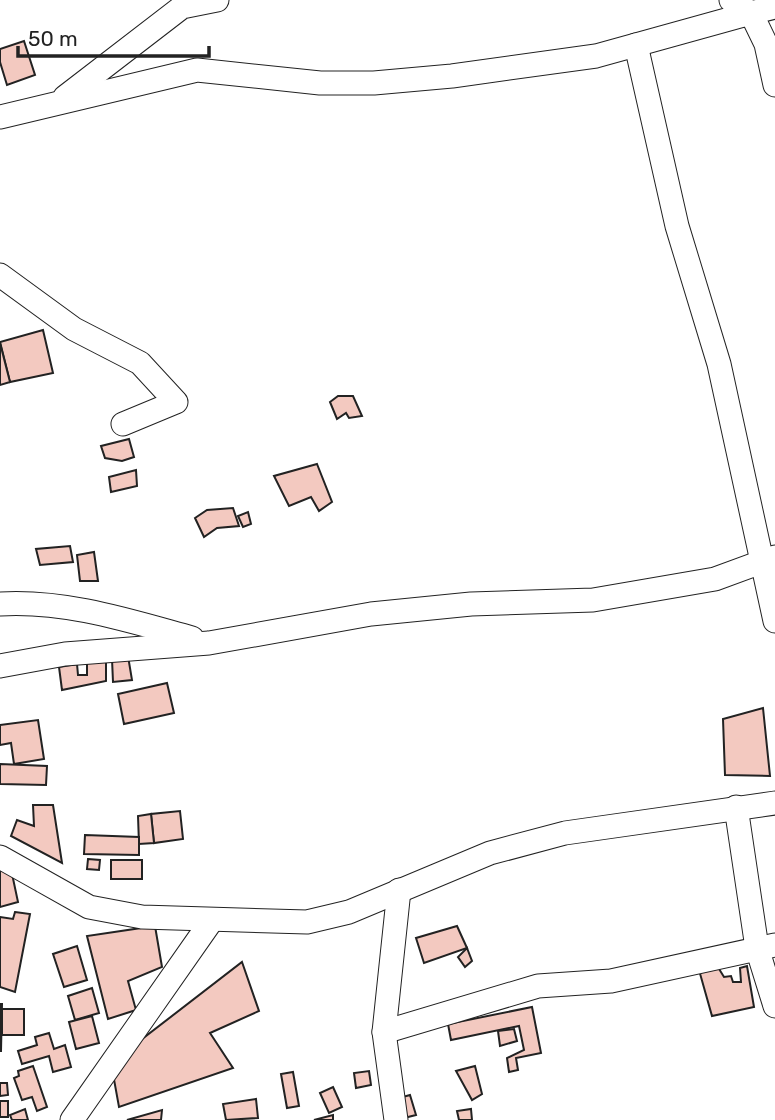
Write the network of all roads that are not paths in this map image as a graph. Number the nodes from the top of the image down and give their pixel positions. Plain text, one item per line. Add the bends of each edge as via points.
1 (217, 0) edge
2 (731, 0) edge
3 (181, 3) edge
4 (775, 8) edge
5 (751, 13) junction
6 (636, 45) junction
7 (775, 85) edge
8 (57, 103) junction
9 (0, 117) edge
10 (0, 275) edge
11 (123, 424) dead end
12 (769, 559) edge
13 (0, 604) edge
14 (775, 621) edge
15 (209, 643) junction
16 (0, 666) edge
17 (775, 803) edge
18 (736, 807) junction
19 (0, 857) edge
20 (400, 890) junction
21 (212, 920) junction
22 (766, 946) edge
23 (775, 1006) edge
24 (384, 1032) junction
25 (72, 1120) edge
26 (396, 1120) edge

1 - 3 street
2 - 5 street
3 - 8 street
4 - 5 street
5 - 6 street
5 - 7 street via 766,44
6 - 8 street via 583,58 374,83 320,83 197,70
6 - 12 street via 677,226 719,364
8 - 9 street
10 - 11 street via 74,329 140,363 176,402
12 - 14 street
12 - 15 street via 715,579 593,600 471,604 371,614
13 - 15 street via 98,612
15 - 16 street via 65,654
17 - 18 street
18 - 20 street via 565,833 490,853
18 - 22 street
19 - 21 street via 89,907 142,917
20 - 21 street via 349,912 307,922
20 - 24 street
21 - 25 street
22 - 23 street
22 - 24 street via 611,981 538,986
24 - 26 street

